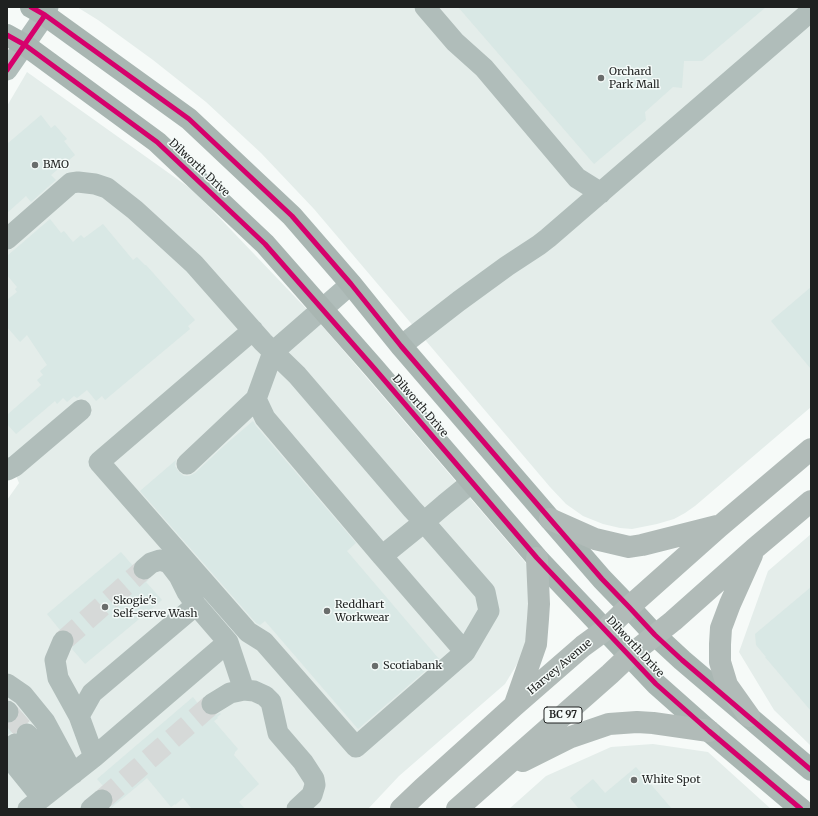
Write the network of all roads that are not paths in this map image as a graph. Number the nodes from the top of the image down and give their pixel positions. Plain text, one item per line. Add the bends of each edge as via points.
1 (425, 7) edge
2 (42, 10) edge
3 (811, 11) edge
4 (16, 40) edge
5 (7, 70) edge
6 (601, 193) junction
7 (7, 238) edge
8 (351, 284) junction
9 (322, 309) junction
10 (253, 330) junction
11 (401, 346) junction
12 (273, 352) junction
13 (256, 400) junction
14 (81, 410) dead end
15 (811, 449) edge
16 (187, 464) dead end
17 (7, 470) edge
18 (472, 482) junction
19 (811, 501) edge
20 (550, 519) junction
21 (424, 522) junction
22 (720, 526) junction
23 (754, 549) junction
24 (382, 556) junction
25 (537, 558) junction
26 (144, 569) tunnel mouth
27 (196, 605) junction
28 (629, 607) junction
29 (605, 630) junction
30 (655, 635) junction
31 (63, 641) tunnel mouth
32 (228, 642) junction
33 (465, 652) junction
34 (630, 656) junction
35 (7, 684) edge
36 (244, 690) junction
37 (212, 704) tunnel mouth
38 (514, 706) junction
39 (80, 716) junction
40 (749, 716) junction
41 (709, 731) junction
42 (16, 745) edge
43 (94, 757) junction
44 (811, 770) edge
45 (497, 774) junction
46 (7, 780) edge
47 (49, 792) edge
48 (799, 808) edge
49 (297, 809) edge
50 (401, 809) edge
51 (457, 809) edge

1 - 6 street via 455,42 484,68 577,178
2 - 4 street
2 - 8 main road, Dilworth Drive via 189,118 292,216
3 - 6 street
4 - 5 street
4 - 9 main road, Dilworth Drive via 157,142 265,244
6 - 11 street via 548,238
7 - 10 street via 71,183 95,184 107,188 194,264
8 - 9 street
8 - 11 main road, Dilworth Drive
9 - 12 street
9 - 18 main road, Dilworth Drive
10 - 12 street
10 - 33 street via 99,462 248,632 264,642 356,747
11 - 20 main road, Dilworth Drive
12 - 13 street
12 - 21 street via 297,375
13 - 16 street
13 - 24 street via 265,418
14 - 17 street
15 - 22 highway, Harvey Avenue
18 - 21 street
18 - 25 main road, Dilworth Drive
19 - 23 highway, BC 97
20 - 22 highway via 595,539 629,547
20 - 28 main road, Dilworth Drive
21 - 24 street
21 - 33 street via 485,592 489,611
22 - 28 highway, Harvey Avenue
23 - 30 highway, BC 97
23 - 40 highway via 721,628 720,644 720,662 727,685
24 - 33 street
25 - 29 main road, Dilworth Drive
25 - 38 highway via 539,604 536,644
26 - 27 street via 160,560 169,563
27 - 32 street
27 - 39 street via 92,693
28 - 29 highway, Harvey Avenue
28 - 30 main road, Dilworth Drive
29 - 34 main road, Dilworth Drive
29 - 38 highway, Harvey Avenue via 582,646
30 - 34 highway, BC 97
30 - 40 main road, Dilworth Drive
31 - 39 street via 56,660 58,678
32 - 36 street
32 - 43 street
34 - 41 main road, Dilworth Drive via 656,684
34 - 45 highway, BC 97
35 - 47 street via 23,695 45,722
36 - 37 street via 230,693
36 - 49 street via 254,691 271,702 278,733 314,779 312,795
38 - 50 highway, Harvey Avenue
39 - 43 street
40 - 44 main road, Dilworth Drive
41 - 45 highway via 653,722 609,724 572,737
41 - 48 main road, Dilworth Drive
42 - 47 street
42 - 47 street
43 - 47 street
45 - 51 highway, BC 97
46 - 47 street

